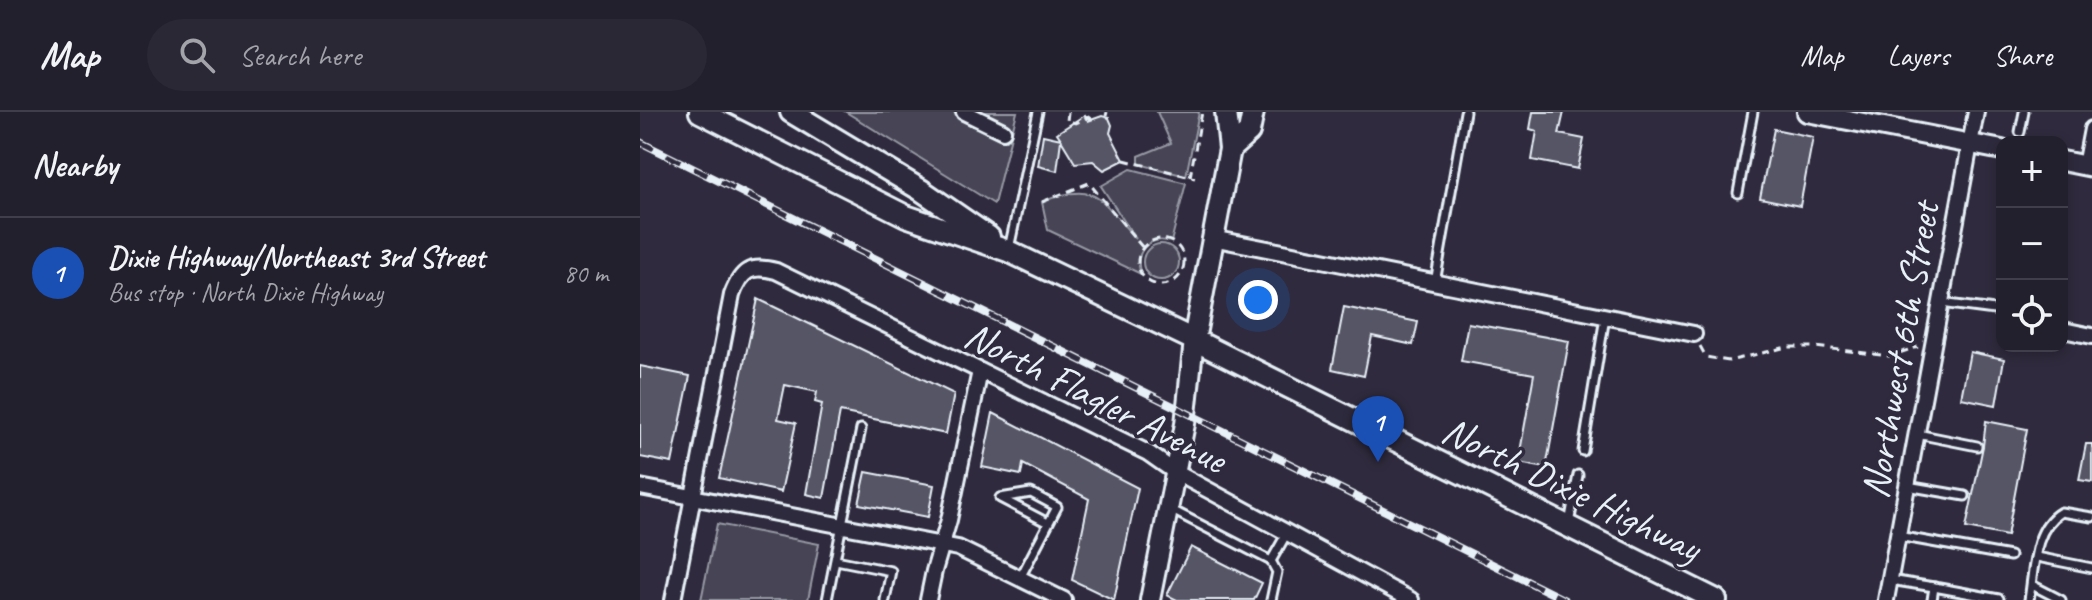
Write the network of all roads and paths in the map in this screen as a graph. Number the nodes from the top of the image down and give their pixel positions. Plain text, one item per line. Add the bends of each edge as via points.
1 (700, 112) edge
2 (791, 112) edge
3 (964, 112) edge
4 (1038, 112) edge
5 (1068, 112) edge
6 (1202, 112) edge
7 (1226, 112) edge
8 (1253, 112) edge
9 (1465, 112) edge
10 (1753, 112) edge
11 (1807, 112) edge
12 (1976, 112) edge
13 (2024, 112) edge
14 (1096, 123) dead end
15 (2092, 129) edge
16 (1003, 131) dead end
17 (2020, 132) dead end
18 (1969, 144) junction
19 (1230, 149) junction
20 (1996, 149) edge
21 (1124, 160) dead end
22 (2068, 162) edge
23 (2089, 166) edge
24 (1738, 193) dead end
25 (1042, 202) dead end
26 (1212, 238) junction
27 (1143, 248) junction
28 (1008, 251) junction
29 (1435, 284) junction
30 (1941, 303) junction
31 (1996, 310) edge
32 (1605, 317) junction
33 (2068, 331) edge
34 (1694, 334) joint
35 (2092, 336) edge
36 (1194, 340) junction
37 (1933, 342) junction
38 (980, 371) junction
39 (861, 429) dead end
40 (1917, 434) junction
41 (1977, 446) dead end
42 (1583, 451) dead end
43 (1175, 472) junction
44 (1578, 475) dead end
45 (1907, 486) junction
46 (640, 487) edge
47 (1965, 496) dead end
48 (693, 498) junction
49 (1168, 508) junction
50 (2092, 517) edge
51 (1048, 523) junction
52 (843, 526) junction
53 (1568, 526) junction
54 (1287, 533) junction
55 (1898, 536) junction
56 (941, 545) junction
57 (2010, 556) dead end
58 (2037, 557) junction
59 (836, 560) junction
60 (1271, 561) junction
61 (2092, 568) edge
62 (1020, 578) junction
63 (1890, 580) junction
64 (2032, 585) junction
65 (1934, 587) junction
66 (1405, 599) edge
67 (1999, 599) edge
68 (673, 600) edge
69 (827, 600) edge
70 (885, 600) edge
71 (928, 600) edge
72 (1064, 600) edge
73 (1150, 600) edge
74 (1271, 600) edge
75 (1716, 600) edge
76 (1886, 600) edge
77 (1932, 600) edge
78 (2029, 600) edge
79 (2061, 600) edge

1 - 28 main road, North Dixie Highway via 906,216
2 - 28 main road, North Dixie Highway via 921,190
3 - 16 street
4 - 28 lane
5 - 14 path via 1067,121 1088,117
6 - 21 path via 1192,178
7 - 19 main road
8 - 19 main road via 1249,132
9 - 29 lane
10 - 24 lane
11 - 18 street
12 - 18 street, Northwest 6th Street
13 - 17 lane
15 - 23 street
18 - 20 street
18 - 30 street, Northwest 6th Street
19 - 26 main road
22 - 23 street
25 - 27 path via 1089,183
26 - 29 street
26 - 36 main road
27 - 27 path via 1157,240 1177,246 1184,258 1178,278 1166,285 1146,279 1138,263
28 - 36 main road, North Dixie Highway
29 - 32 street
30 - 31 lane
30 - 37 street, Northwest 6th Street
32 - 34 street
32 - 42 lane
33 - 35 street
34 - 37 path via 1706,357 1729,361 1787,347 1889,356
36 - 43 street
36 - 53 main road, North Dixie Highway
37 - 40 street, Northwest 6th Street
38 - 43 street, North Flagler Avenue via 1148,453
38 - 48 street, North Flagler Avenue via 776,271 746,271 732,295
38 - 56 street
39 - 52 lane
40 - 41 lane
40 - 45 street, Northwest 6th Street
43 - 49 street
43 - 54 street, North Flagler Avenue
44 - 53 lane
45 - 47 lane
45 - 55 street, Northwest 6th Street
46 - 48 street
48 - 52 street
48 - 68 street
49 - 60 lane
49 - 73 street
50 - 58 lane via 2061,512 2050,519
51 - 51 lane via 1057,507 1031,493 1000,498
51 - 62 lane
52 - 56 street
52 - 59 lane
53 - 75 main road, North Dixie Highway
54 - 60 lane
54 - 66 street, North Flagler Avenue
55 - 57 lane
55 - 63 street, Northwest 6th Street
56 - 62 street via 968,551
56 - 71 street
58 - 61 lane
58 - 64 lane
59 - 69 lane
59 - 70 lane via 891,571
60 - 74 lane via 1277,572
62 - 72 street
63 - 65 lane
63 - 76 street, Northwest 6th Street
64 - 78 lane
64 - 79 lane
65 - 67 lane
65 - 77 lane

